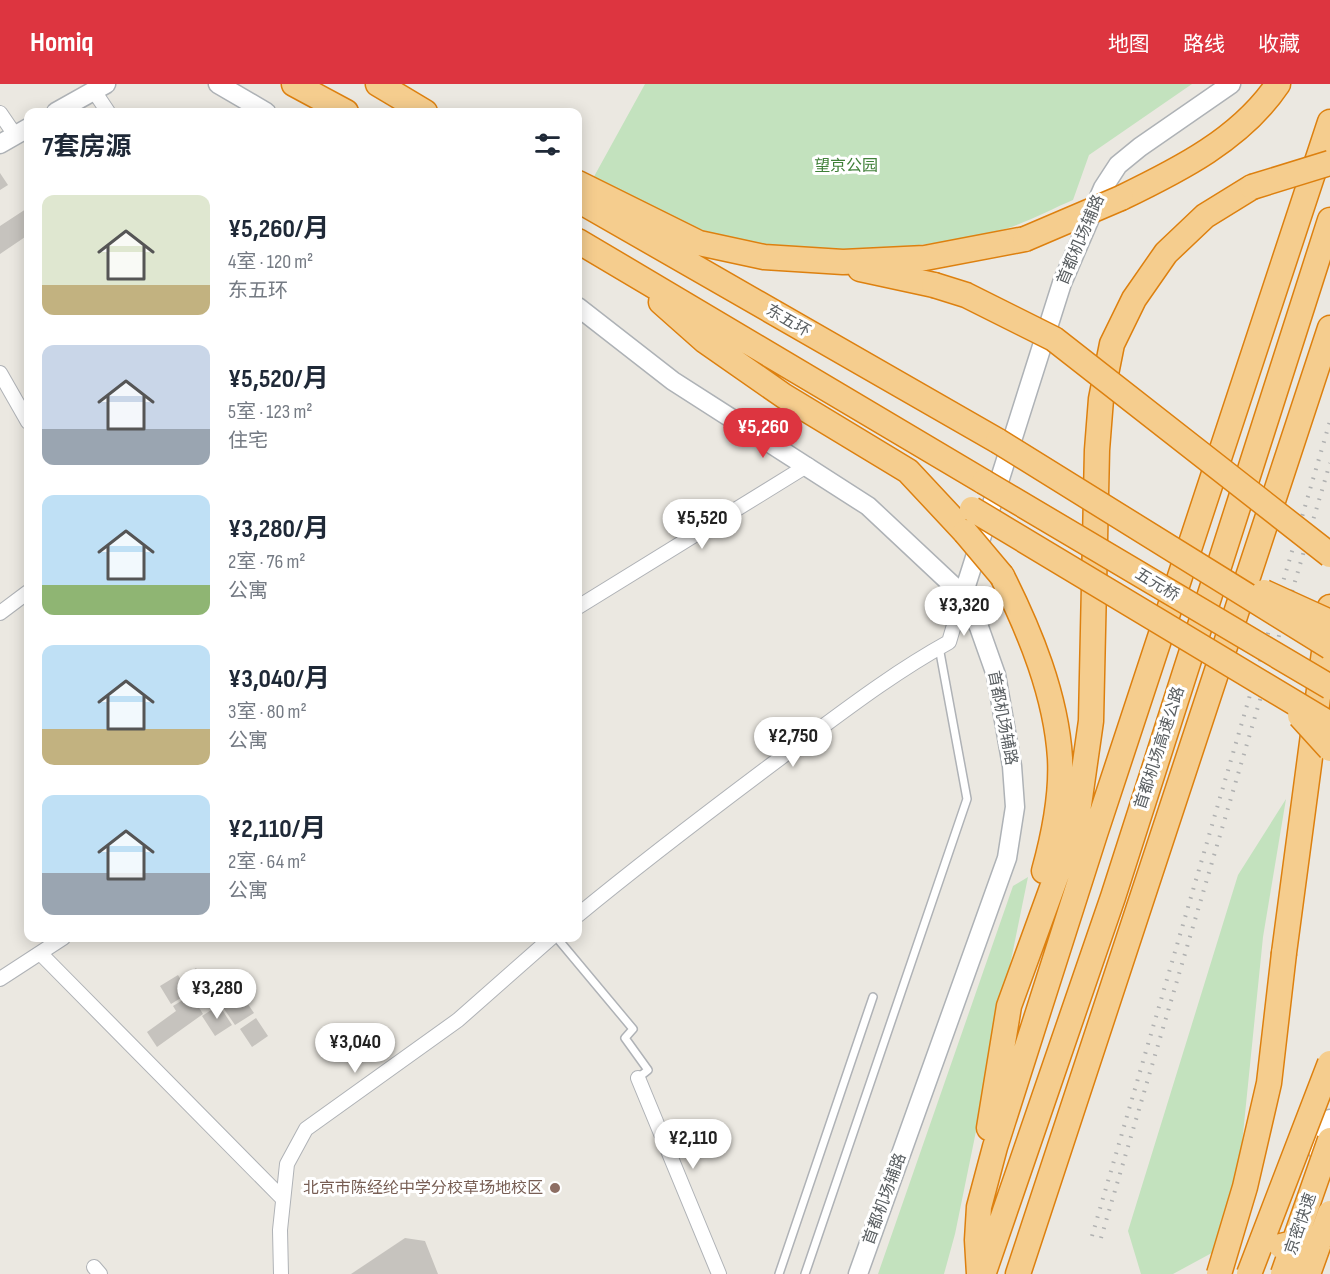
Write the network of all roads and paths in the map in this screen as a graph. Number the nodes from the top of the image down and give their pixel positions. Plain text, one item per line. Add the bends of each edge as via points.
1 (218, 84) edge
2 (294, 84) edge
3 (378, 84) edge
4 (1231, 84) edge
5 (1278, 84) edge
6 (100, 88) edge
7 (63, 108) edge
8 (107, 108) edge
9 (259, 108) edge
10 (339, 108) edge
11 (418, 108) edge
12 (0, 113) edge
13 (1330, 122) edge
14 (14, 136) edge
15 (1330, 162) edge
16 (582, 185) edge
17 (582, 202) edge
18 (1330, 220) edge
19 (582, 243) edge
20 (820, 261) junction
21 (619, 264) junction
22 (582, 310) edge
23 (1330, 328) edge
24 (0, 372) edge
25 (24, 415) edge
26 (808, 465) junction
27 (969, 520) junction
28 (1173, 552) junction
29 (1330, 555) edge
30 (24, 595) edge
31 (963, 595) junction
32 (582, 605) edge
33 (1330, 607) edge
34 (0, 613) edge
35 (1330, 622) edge
36 (939, 647) junction
37 (1330, 647) edge
38 (1330, 687) edge
39 (1273, 689) junction
40 (1330, 724) edge
41 (1330, 749) edge
42 (582, 912) edge
43 (57, 942) edge
44 (546, 942) edge
45 (560, 942) edge
46 (40, 953) junction
47 (0, 979) edge
48 (873, 998) dead end
49 (1009, 1006) junction
50 (1330, 1063) edge
51 (638, 1078) joint
52 (1330, 1119) edge
53 (1330, 1140) edge
54 (283, 1199) junction
55 (1330, 1212) edge
56 (1330, 1234) edge
57 (1227, 1272) edge
58 (281, 1274) edge
59 (719, 1274) edge
60 (779, 1274) edge
61 (805, 1274) edge
62 (858, 1274) edge
63 (964, 1274) edge
64 (981, 1274) edge
65 (1018, 1274) edge
66 (1272, 1274) edge
67 (1283, 1274) edge
68 (1308, 1274) edge

1 - 9 street
2 - 10 highway
3 - 11 highway
4 - 31 street, 首都机场辅路 via 1118,165 1103,188 1062,283
5 - 20 highway, bridge via 1243,124 1167,176 1025,239 926,258
6 - 7 street
6 - 8 street
12 - 14 street
13 - 64 highway via 1095,834 979,1208
15 - 49 highway, bridge via 1252,187 1205,216 1166,253 1134,299 1112,344 1101,399 1097,450 1091,722 1086,766 1077,819
16 - 20 highway via 699,243 764,257
17 - 28 highway, 东五环, bridge via 998,441
18 - 64 highway, 首都机场高速公路 via 1113,897
19 - 21 highway
20 - 29 highway, bridge via 966,295 1054,339
21 - 27 highway via 705,341 784,396 908,471
21 - 38 highway, 五元桥, bridge
22 - 26 street via 673,381
23 - 65 highway, 首都机场高速公路
24 - 25 street
26 - 31 street via 868,506
26 - 32 street
27 - 39 highway, bridge
27 - 49 highway, bridge via 1025,622 1046,685 1060,758 1058,807 1048,857
28 - 35 highway, bridge
28 - 37 highway, bridge
30 - 34 street
31 - 36 street via 949,642
31 - 62 street, 首都机场辅路 via 996,675 1015,807 1007,858
33 - 57 highway, bridge via 1269,1083
36 - 42 street via 908,664 662,845
36 - 61 lane via 967,799
39 - 40 highway, bridge
39 - 41 highway, bridge
43 - 46 street
44 - 54 street via 458,1020 306,1129 287,1164
45 - 51 lane via 633,1029 625,1038 648,1070
46 - 47 street
46 - 54 street
48 - 60 lane
49 - 63 highway
50 - 57 highway, bridge
51 - 59 street
52 - 66 street
53 - 67 highway, 京密快速, bridge
54 - 58 street
55 - 68 highway, 京密快速, bridge
56 - 57 highway, bridge via 1280,1246

